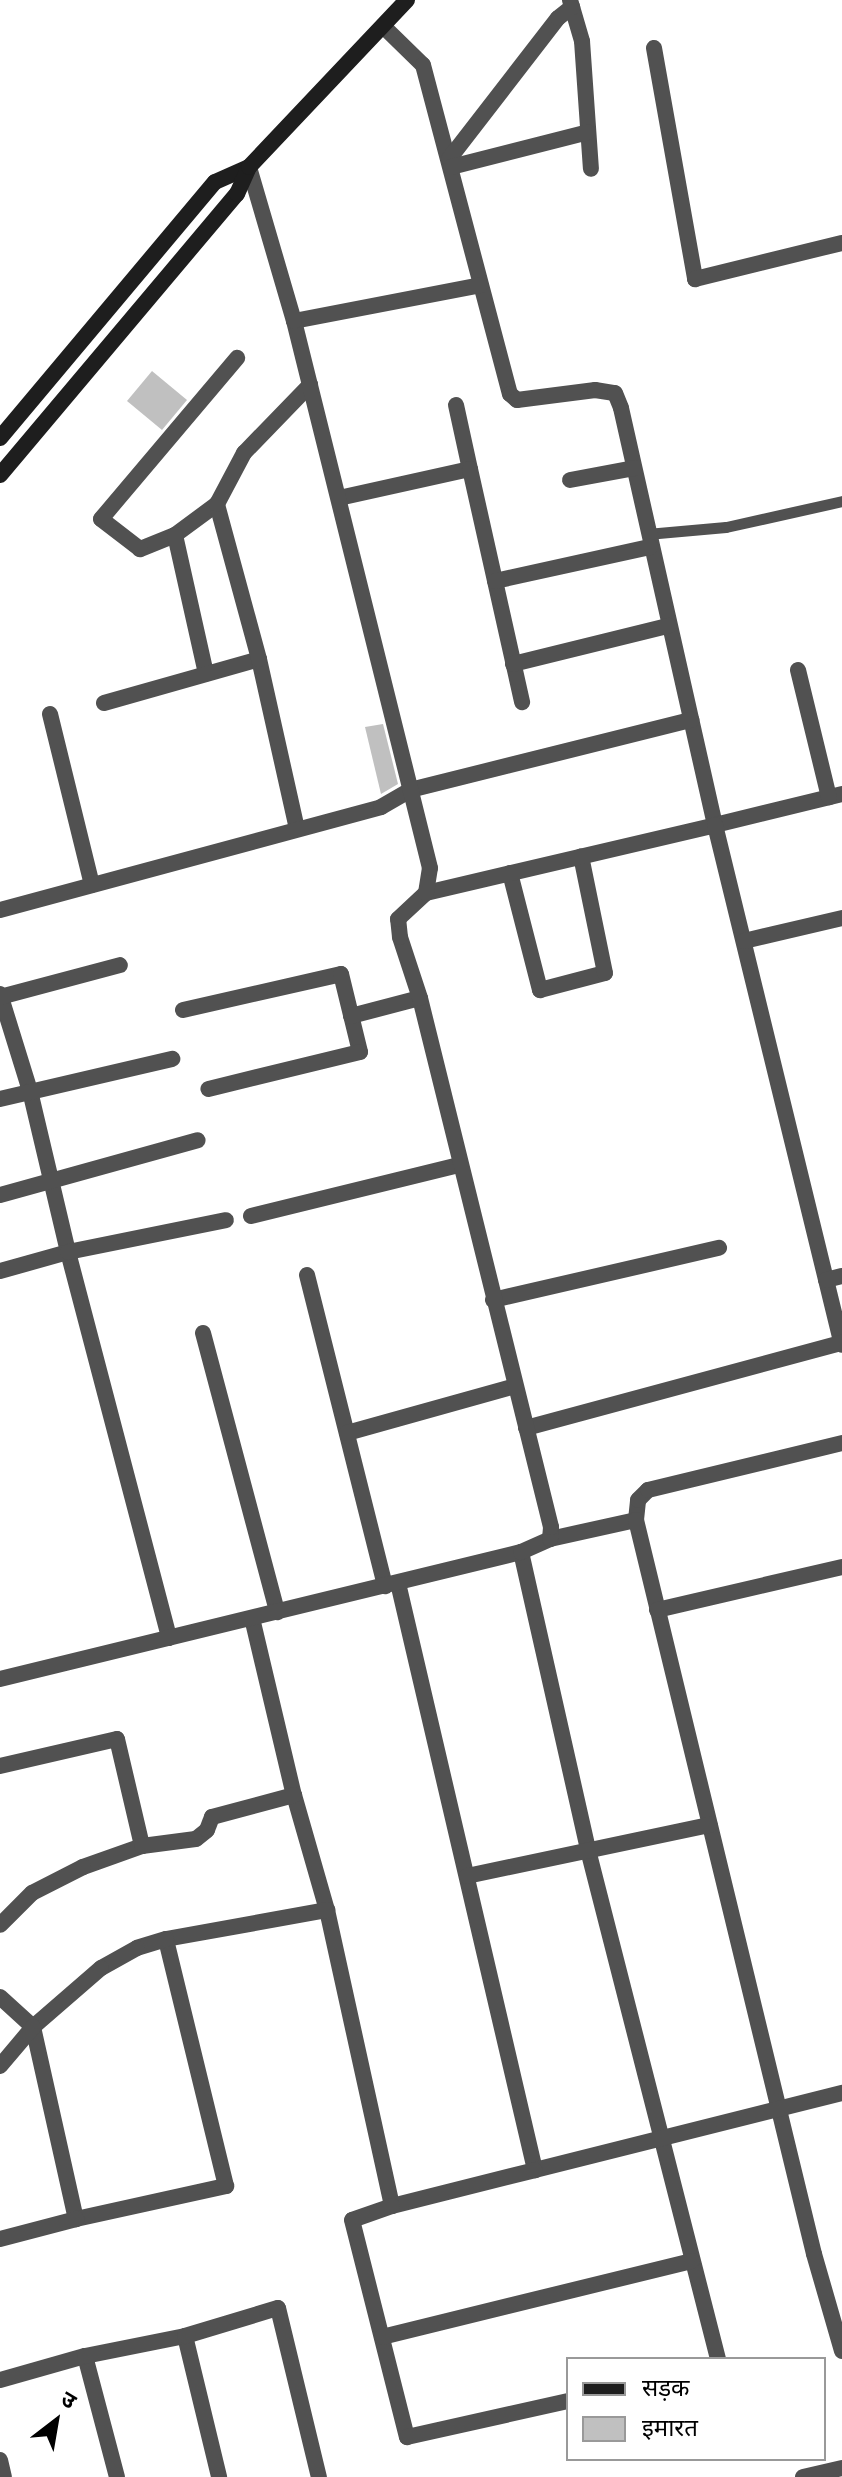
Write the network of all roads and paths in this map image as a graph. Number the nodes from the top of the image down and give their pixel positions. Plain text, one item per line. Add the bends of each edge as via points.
1 (407, 0) edge
2 (571, 3) edge
3 (384, 27) junction
4 (654, 48) dead end
5 (588, 132) junction
6 (450, 163) junction
7 (249, 167) junction
8 (591, 169) dead end
9 (842, 243) edge
10 (481, 285) junction
11 (294, 321) junction
12 (237, 358) dead end
13 (310, 385) junction
14 (456, 405) dead end
15 (0, 438) edge
16 (634, 468) junction
17 (470, 469) junction
18 (0, 475) edge
19 (570, 480) dead end
20 (339, 498) junction
21 (842, 501) edge
22 (217, 504) junction
23 (175, 535) junction
24 (649, 541) junction
25 (495, 581) junction
26 (668, 626) junction
27 (259, 659) junction
28 (513, 664) junction
29 (798, 670) dead end
30 (206, 674) junction
31 (522, 702) dead end
32 (104, 703) dead end
33 (50, 714) dead end
34 (691, 720) junction
35 (410, 790) junction
36 (836, 796) edge
37 (715, 825) junction
38 (297, 829) junction
39 (581, 856) junction
40 (510, 873) junction
41 (92, 885) junction
42 (426, 893) junction
43 (0, 910) edge
44 (842, 918) edge
45 (744, 941) junction
46 (120, 965) dead end
47 (0, 996) edge
48 (420, 998) junction
49 (183, 1010) dead end
50 (351, 1016) junction
51 (172, 1059) dead end
52 (208, 1089) dead end
53 (30, 1091) junction
54 (0, 1099) edge
55 (198, 1140) dead end
56 (459, 1165) junction
57 (52, 1180) junction
58 (0, 1195) edge
59 (251, 1216) dead end
60 (226, 1220) dead end
61 (719, 1248) dead end
62 (68, 1252) junction
63 (0, 1271) edge
64 (307, 1275) dead end
65 (834, 1278) edge
66 (493, 1300) junction
67 (203, 1333) dead end
68 (842, 1344) edge
69 (515, 1386) junction
70 (526, 1428) junction
71 (347, 1433) junction
72 (842, 1443) edge
73 (636, 1520) junction
74 (550, 1539) junction
75 (521, 1552) junction
76 (842, 1567) edge
77 (392, 1584) junction
78 (657, 1610) junction
79 (277, 1612) junction
80 (252, 1618) junction
81 (169, 1638) junction
82 (0, 1679) edge
83 (0, 1766) edge
84 (294, 1795) junction
85 (710, 1825) junction
86 (142, 1846) junction
87 (588, 1850) junction
88 (467, 1876) junction
89 (327, 1910) junction
90 (0, 1925) edge
91 (166, 1939) junction
92 (0, 1997) edge
93 (33, 2027) junction
94 (0, 2066) edge
95 (842, 2093) edge
96 (779, 2111) junction
97 (659, 2140) junction
98 (535, 2170) junction
99 (392, 2206) junction
100 (76, 2219) junction
101 (0, 2239) edge
102 (692, 2261) junction
103 (185, 2336) junction
104 (382, 2337) junction
105 (842, 2351) edge
106 (85, 2356) junction
107 (717, 2357) edge
108 (0, 2380) edge
109 (566, 2401) edge
110 (0, 2460) edge
111 (842, 2468) edge
112 (4, 2477) edge
113 (117, 2477) edge
114 (219, 2477) edge
115 (319, 2477) edge
116 (803, 2477) edge

1 - 3 street
2 - 5 street via 582,41
2 - 6 street
3 - 6 street via 423,65
3 - 7 street
4 - 9 street via 695,279
5 - 6 street
5 - 8 street
6 - 10 street
7 - 11 street
7 - 15 street via 215,182
7 - 18 street via 237,194
10 - 11 street
10 - 16 street via 510,394 517,400 595,390 615,393
11 - 13 street
12 - 23 street via 101,519 140,549
13 - 20 street
13 - 22 street via 244,453
14 - 17 street
16 - 19 street
16 - 24 street
17 - 20 street
17 - 25 street
20 - 35 street
21 - 24 lane
22 - 23 street
22 - 27 street
23 - 30 street
24 - 25 street
24 - 26 street
25 - 28 street
26 - 28 street
26 - 34 street
27 - 30 street
27 - 38 street
28 - 31 street
29 - 36 street
30 - 32 street
33 - 41 street
34 - 35 street
34 - 37 street
35 - 38 street via 381,807
35 - 42 street via 430,868
36 - 37 street
37 - 39 street
37 - 45 street
38 - 41 street
39 - 40 street
39 - 40 street via 605,973 540,990
40 - 42 street
41 - 43 street
42 - 48 street via 398,919
44 - 45 street
45 - 65 street
46 - 47 street
47 - 53 street
48 - 50 street
48 - 56 street
49 - 50 street via 341,974
50 - 52 street via 360,1052
51 - 53 street
53 - 54 street
53 - 57 street
55 - 57 street
56 - 59 street
56 - 66 street
57 - 58 street
57 - 62 street
60 - 62 street
61 - 66 street
62 - 63 street
62 - 81 street
64 - 71 street
65 - 68 street
66 - 69 street
67 - 79 street
68 - 70 street
69 - 70 street
69 - 71 street
70 - 74 street
71 - 77 street
72 - 73 street via 648,1490 638,1500
73 - 74 street
73 - 78 street
74 - 75 street
75 - 77 street
75 - 87 street
76 - 78 street
77 - 79 street
77 - 88 street
78 - 85 street
79 - 80 street
80 - 81 street
80 - 84 street
81 - 82 street
83 - 86 street via 117,1739
84 - 86 street via 212,1817 196,1839
84 - 89 street
85 - 87 street
85 - 96 street
86 - 90 street via 32,1893
87 - 88 street
87 - 97 street
88 - 98 street
89 - 91 street
89 - 99 street
91 - 93 street via 101,1968
91 - 100 street via 226,2186
92 - 93 street
93 - 94 street
93 - 100 street
95 - 96 street
96 - 97 street
96 - 105 street
97 - 98 street
97 - 102 street
98 - 99 street
99 - 104 street via 352,2220
100 - 101 street
102 - 104 street
102 - 107 street
103 - 106 street
103 - 114 street
103 - 115 street via 278,2308
104 - 109 street via 407,2437
106 - 108 street
106 - 113 street
110 - 112 street
111 - 116 street

